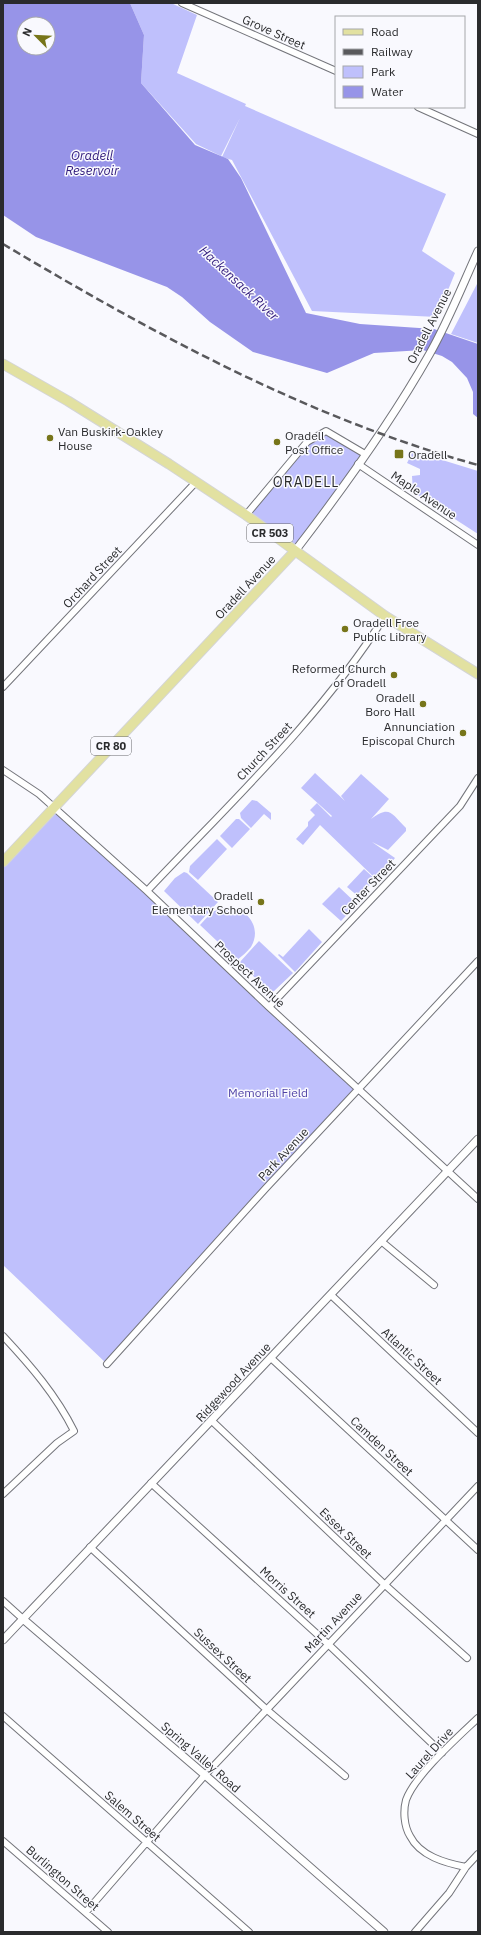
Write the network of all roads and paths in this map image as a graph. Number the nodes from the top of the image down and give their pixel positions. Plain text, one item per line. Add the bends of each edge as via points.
1 (182, 3) edge
2 (335, 71) edge
3 (420, 108) edge
4 (478, 134) edge
5 (478, 250) edge
6 (3, 364) edge
7 (365, 454) junction
8 (358, 464) junction
9 (196, 482) junction
10 (246, 515) junction
11 (478, 545) edge
12 (295, 551) junction
13 (385, 616) junction
14 (478, 674) edge
15 (3, 687) edge
16 (3, 770) edge
17 (478, 778) edge
18 (54, 808) junction
19 (3, 862) edge
20 (147, 891) junction
21 (478, 961) edge
22 (269, 1007) junction
23 (358, 1089) junction
24 (478, 1139) edge
25 (448, 1172) junction
26 (478, 1199) edge
27 (381, 1241) junction
28 (434, 1285) dead end
29 (331, 1295) junction
30 (3, 1336) edge
31 (271, 1358) junction
32 (107, 1364) dead end
33 (212, 1420) junction
34 (478, 1433) edge
35 (151, 1483) junction
36 (478, 1486) edge
37 (3, 1494) edge
38 (445, 1521) junction
39 (90, 1547) junction
40 (478, 1550) edge
41 (384, 1584) junction
42 (3, 1602) edge
43 (23, 1619) junction
44 (3, 1640) edge
45 (328, 1644) junction
46 (467, 1658) dead end
47 (266, 1710) junction
48 (3, 1716) edge
49 (478, 1718) edge
50 (442, 1753) junction
51 (205, 1775) junction
52 (345, 1776) dead end
53 (3, 1841) edge
54 (146, 1842) junction
55 (478, 1854) edge
56 (466, 1867) junction
57 (86, 1912) junction
58 (108, 1932) edge
59 (249, 1932) edge
60 (384, 1932) edge
61 (414, 1932) edge

1 - 2 street, Grove Street
3 - 4 street
5 - 7 street, Oradell Avenue via 429,355
6 - 9 main road, CR 503 via 99,420
7 - 8 street, Oradell Avenue
7 - 10 street via 326,431 307,442
8 - 11 street, Maple Avenue
8 - 12 street, Oradell Avenue
9 - 10 main road, CR 503
9 - 15 street, Orchard Street
10 - 12 main road, CR 503
12 - 13 main road, CR 503
12 - 18 main road, Oradell Avenue / CR 80
13 - 14 main road, CR 503
13 - 20 street, Church Street via 362,652 321,706
16 - 18 street, Prospect Avenue via 40,794
17 - 22 street, Center Street via 460,806
18 - 19 main road, Oradell Avenue / CR 80
18 - 20 street, Prospect Avenue
20 - 22 street, Prospect Avenue
21 - 23 street, Park Avenue
22 - 23 street, Prospect Avenue
23 - 25 street, Prospect Avenue
23 - 32 street, Park Avenue
24 - 25 street, Ridgewood Avenue
25 - 26 street, Prospect Avenue
25 - 27 street, Ridgewood Avenue
27 - 28 street
27 - 29 street, Ridgewood Avenue
29 - 31 street, Ridgewood Avenue
29 - 34 street, Atlantic Street
30 - 37 street via 54,1396 74,1431 57,1443
31 - 33 street, Ridgewood Avenue
31 - 38 street, Camden Street
33 - 35 street, Ridgewood Avenue
33 - 41 street, Essex Street
35 - 39 street, Ridgewood Avenue
35 - 45 street, Morris Street
36 - 38 street, Martin Avenue
38 - 40 street, Camden Street
38 - 41 street, Martin Avenue
39 - 43 street, Ridgewood Avenue
39 - 47 street, Sussex Street
41 - 45 street, Martin Avenue
41 - 46 street, Essex Street
42 - 43 street, Spring Valley Road
43 - 44 street, Ridgewood Avenue
43 - 51 street, Spring Valley Road
45 - 47 street, Martin Avenue
45 - 50 street, Morris Street
47 - 51 street, Martin Avenue
47 - 52 street, Sussex Street
48 - 54 street, Salem Street
49 - 50 street, Laurel Drive
50 - 56 street, Laurel Drive via 410,1792 404,1812 405,1822 414,1844 422,1850 440,1860
51 - 54 street, Martin Avenue
51 - 60 street, Spring Valley Road
53 - 57 street, Burlington Street
54 - 57 street, Martin Avenue
54 - 59 street, Salem Street
55 - 56 street
56 - 61 street via 449,1893
57 - 58 street, Burlington Street

